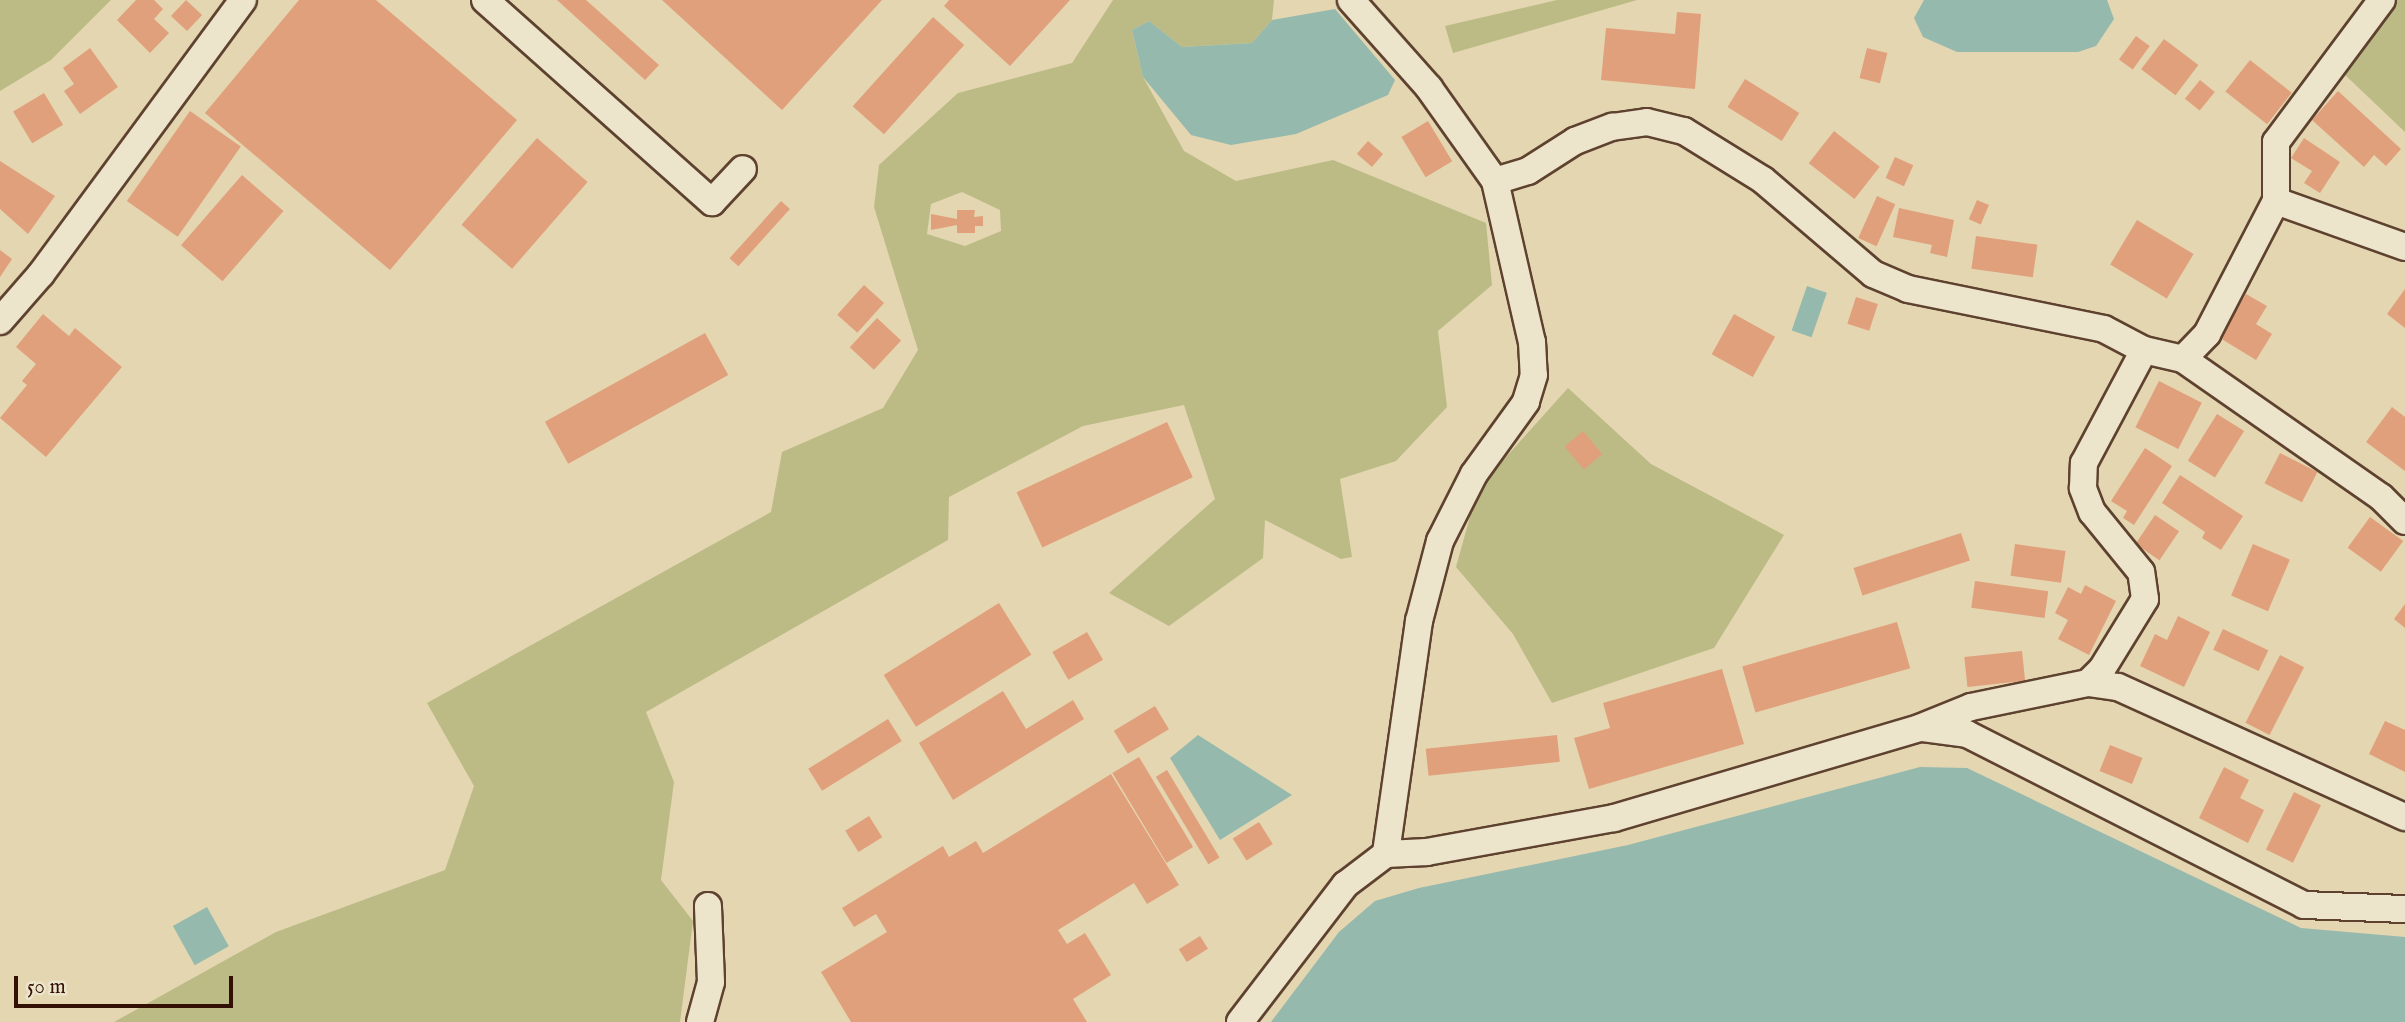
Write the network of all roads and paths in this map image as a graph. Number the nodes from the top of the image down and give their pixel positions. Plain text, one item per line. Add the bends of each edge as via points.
1 (243, 0) edge
2 (485, 0) edge
3 (1351, 0) edge
4 (2382, 0) edge
5 (743, 169) dead end
6 (1495, 181) junction
7 (2276, 201) junction
8 (2405, 247) edge
9 (0, 321) edge
10 (2144, 349) junction
11 (2183, 359) junction
12 (2405, 521) edge
13 (2088, 683) junction
14 (1919, 728) junction
15 (2405, 817) edge
16 (1386, 854) junction
17 (708, 906) dead end
18 (2405, 909) edge
19 (700, 1022) edge
20 (1240, 1022) edge

1 - 9 street via 41,274
2 - 5 street via 712,202
3 - 6 street via 1429,88
4 - 7 street via 2276,142
6 - 10 street via 1528,171 1575,141 1612,127 1647,122 1684,131 1763,180 1873,274 1908,289 2104,329
6 - 16 street via 1532,342 1534,375 1526,401 1474,474 1440,541 1419,621
7 - 8 street
7 - 11 street via 2207,334
10 - 11 street
10 - 13 street via 2084,463 2083,488 2092,512 2141,572 2145,598 2102,669
11 - 12 street via 2381,496
13 - 14 street via 1971,707
13 - 15 street via 2118,687
14 - 16 street via 1614,818 1427,852
14 - 18 street via 1967,734 2304,905
16 - 20 street via 1345,885
17 - 19 street via 711,982

